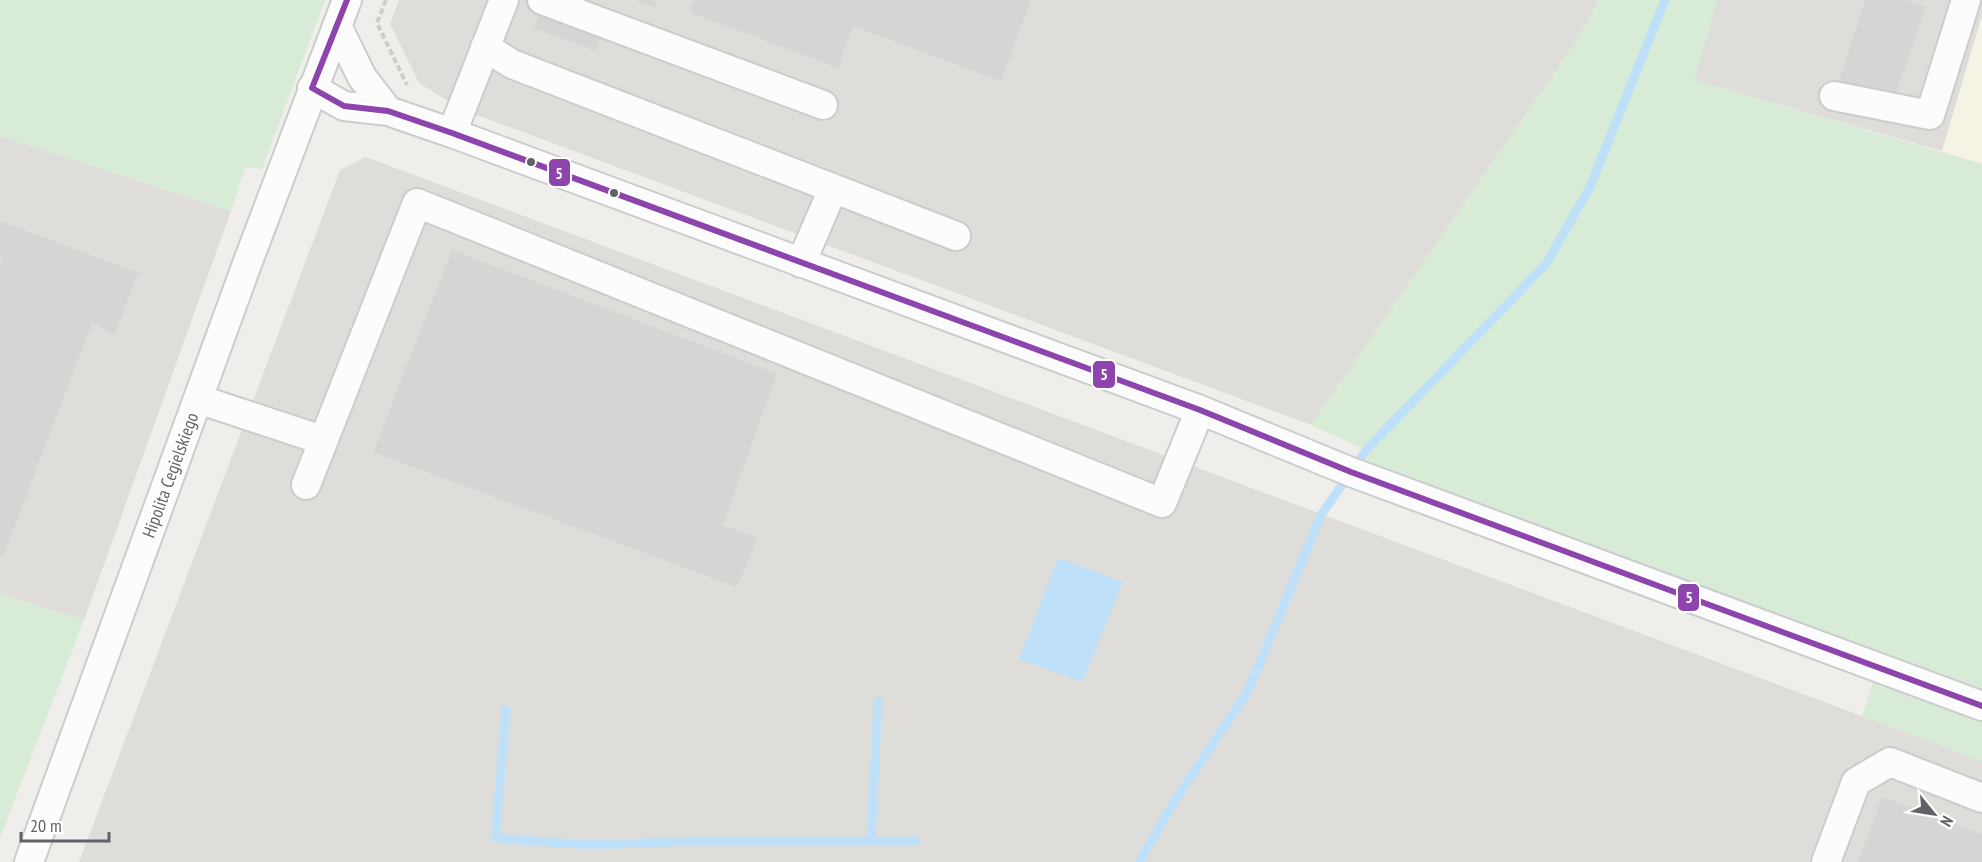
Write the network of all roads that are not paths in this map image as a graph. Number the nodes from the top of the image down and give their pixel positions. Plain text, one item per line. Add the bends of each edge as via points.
1 (504, 0) edge
2 (542, 0) edge
3 (1966, 0) edge
4 (342, 13) edge
5 (485, 47) junction
6 (312, 88) junction
7 (1834, 96) dead end
8 (823, 105) dead end
9 (388, 111) junction
10 (452, 133) junction
11 (833, 189) junction
12 (956, 236) dead end
13 (801, 263) junction
14 (198, 399) junction
15 (1200, 410) junction
16 (322, 440) junction
17 (306, 485) dead end
18 (1982, 706) edge
19 (1982, 798) edge
20 (29, 862) edge
21 (1826, 862) edge

1 - 5 street
2 - 8 street
3 - 7 street via 1930,115
4 - 6 street, Hipolita Cegielskiego
4 - 9 street, Hipolita Cegielskiego via 362,77
5 - 10 street
5 - 11 street via 512,64
6 - 9 street via 344,106
6 - 14 street, Hipolita Cegielskiego
9 - 10 street
10 - 13 street
11 - 12 street
11 - 13 street
13 - 15 street
14 - 16 street
14 - 20 street, Hipolita Cegielskiego
15 - 16 street via 1162,503 417,203
15 - 18 street via 1351,472
16 - 17 street
19 - 21 street via 1890,762 1856,782

